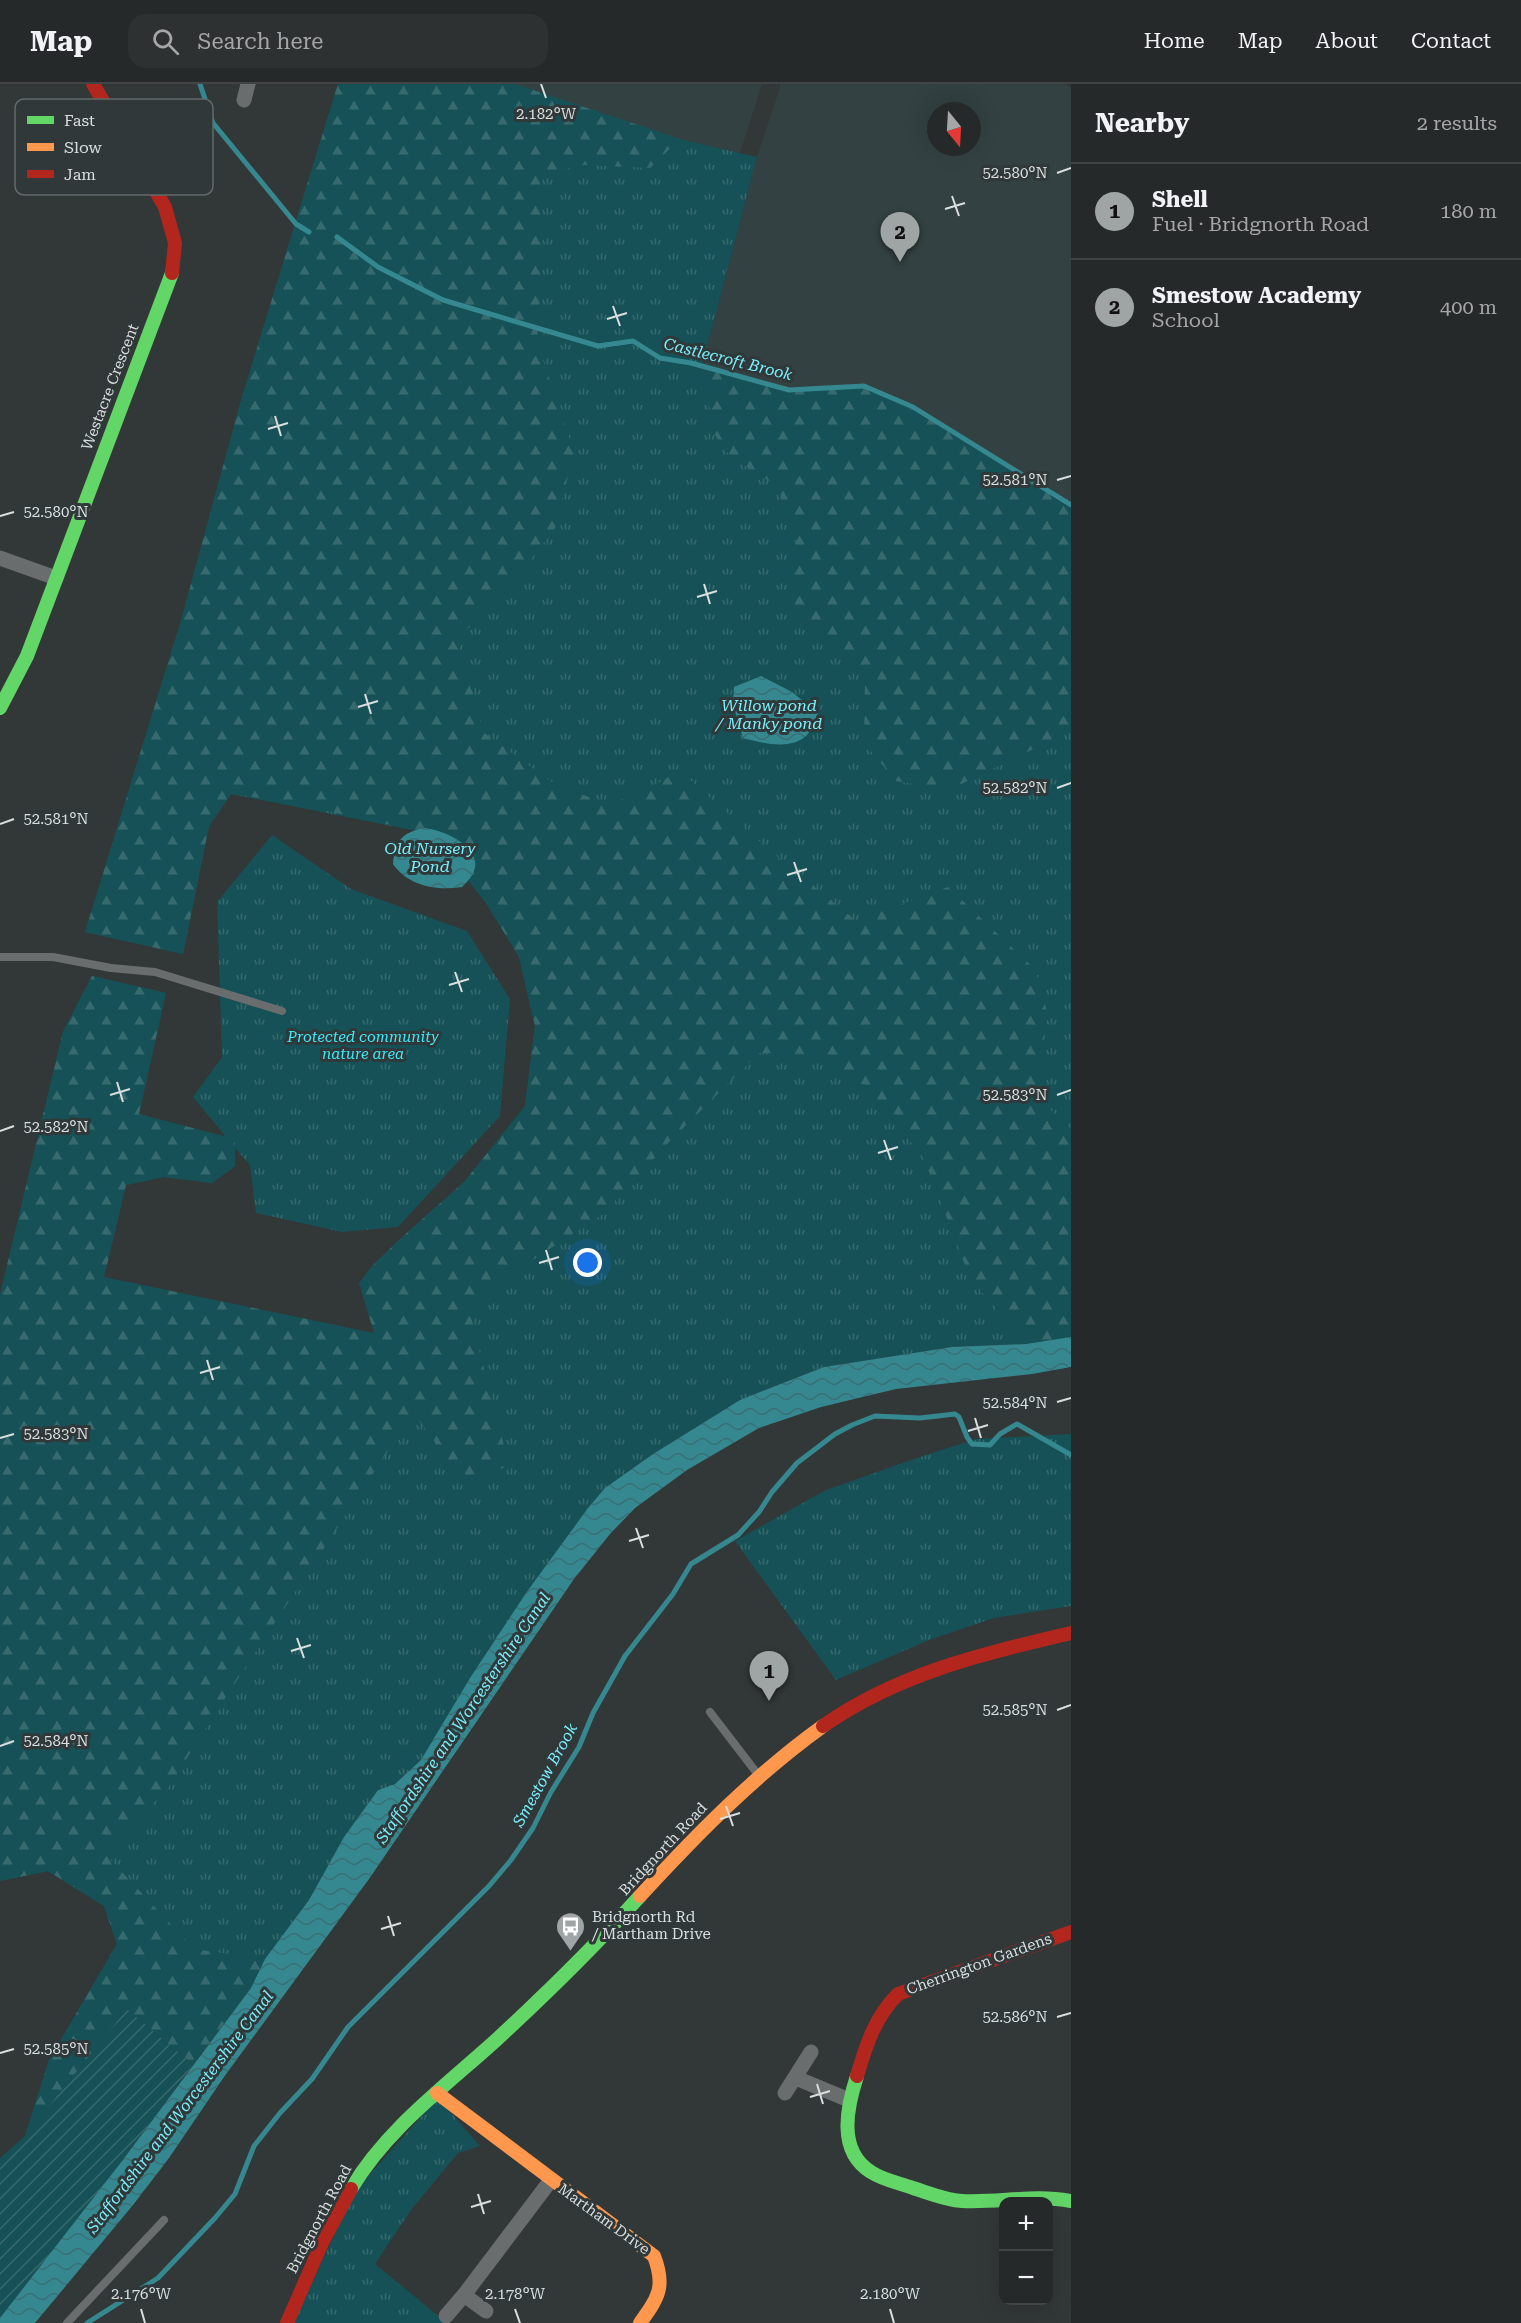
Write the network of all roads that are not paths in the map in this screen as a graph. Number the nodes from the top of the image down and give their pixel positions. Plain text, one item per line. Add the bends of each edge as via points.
1 (93, 84) edge
2 (248, 84) edge
3 (102, 99) edge
4 (244, 100) dead end
5 (158, 195) edge
6 (0, 558) edge
7 (56, 578) junction
8 (0, 708) edge
9 (0, 957) edge
10 (282, 1011) dead end
11 (1071, 1633) edge
12 (710, 1712) dead end
13 (758, 1775) junction
14 (1071, 1932) edge
15 (811, 2052) dead end
16 (796, 2078) junction
17 (785, 2092) dead end
18 (437, 2093) junction
19 (849, 2100) junction
20 (551, 2180) junction
21 (1071, 2202) edge
22 (164, 2220) dead end
23 (464, 2295) junction
24 (486, 2311) dead end
25 (446, 2316) dead end
26 (67, 2323) edge
27 (287, 2323) edge
28 (640, 2323) edge

1 - 3 main road, Westacre Crescent
2 - 4 street
5 - 7 main road, Westacre Crescent via 173,229 177,248 174,267
6 - 7 street
7 - 8 main road, Westacre Crescent via 27,656
9 - 10 lane via 54,957 155,972
11 - 13 main road, Bridgnorth Road via 942,1666 901,1683 824,1725
12 - 13 lane
13 - 18 main road, Bridgnorth Road via 560,1981
14 - 19 main road, Cherrington Gardens via 898,1994 878,2017
15 - 16 street
16 - 17 street
16 - 19 street
18 - 20 main road, Martham Drive
18 - 27 main road, Bridgnorth Road via 366,2166 330,2227
19 - 21 main road, Cherrington Gardens via 847,2121 852,2154 869,2172 950,2200 1029,2196
20 - 23 street, Martham Drive
20 - 28 main road, Martham Drive via 654,2256 660,2268 661,2294
22 - 26 lane
23 - 24 street
23 - 25 street, Martham Drive

